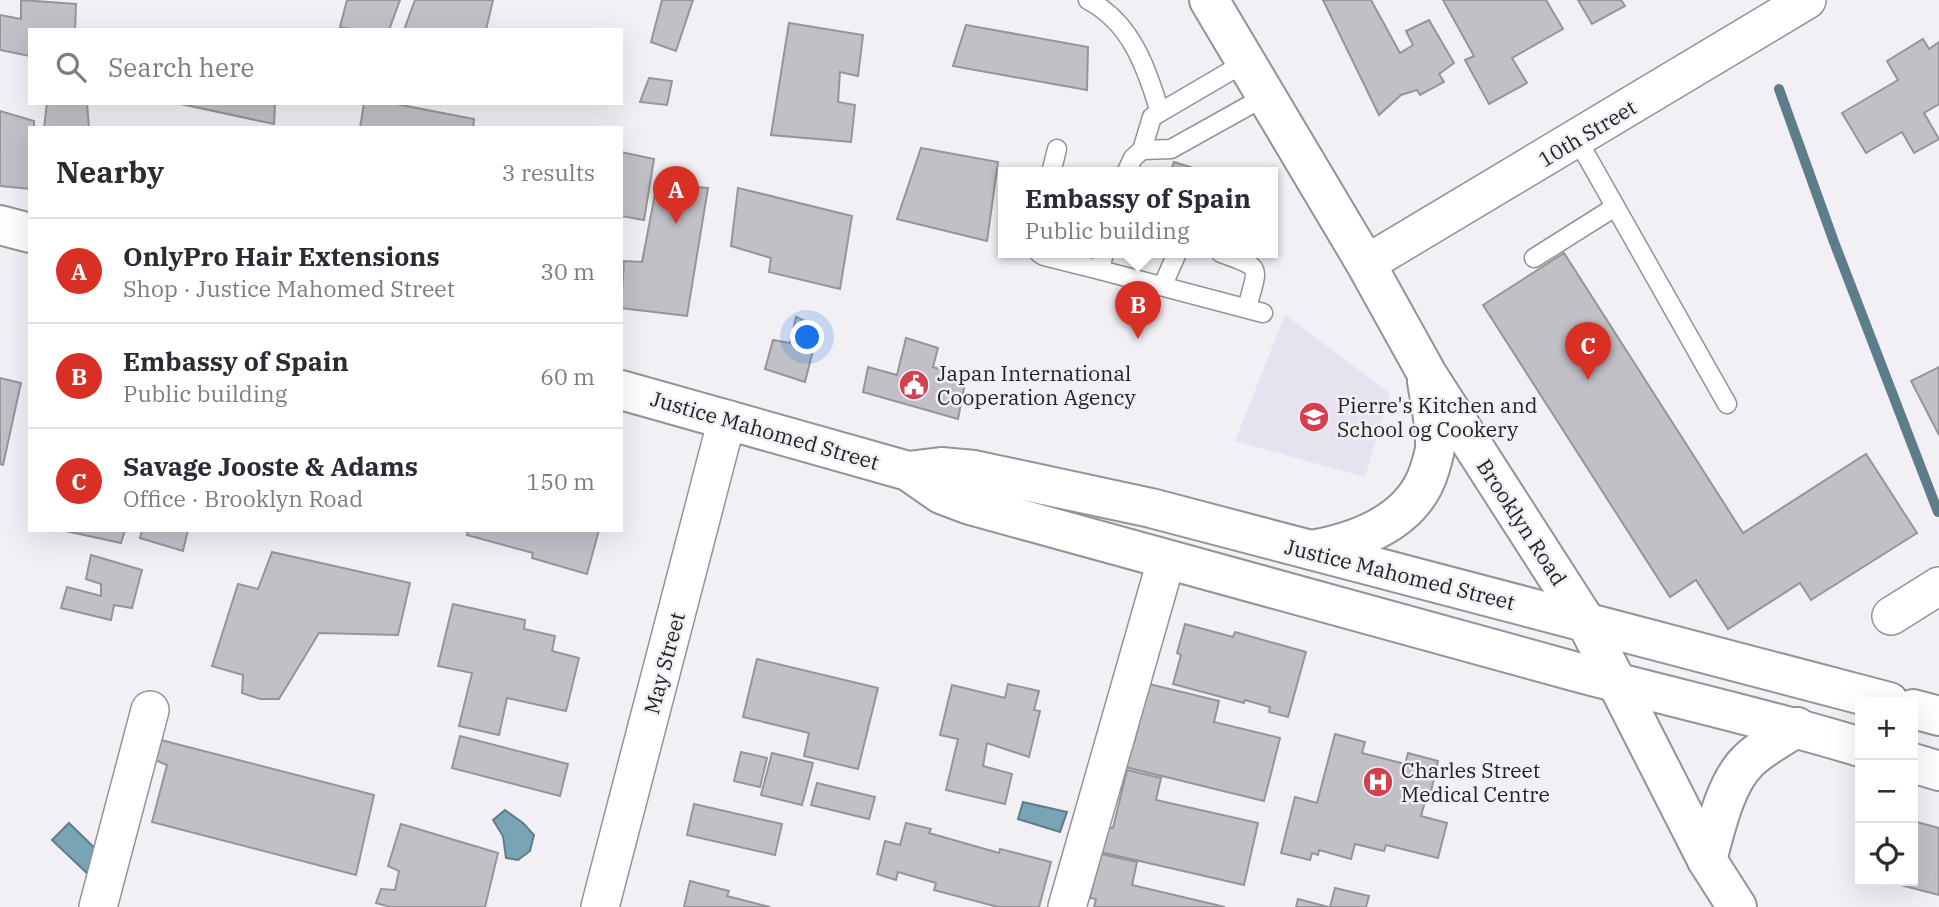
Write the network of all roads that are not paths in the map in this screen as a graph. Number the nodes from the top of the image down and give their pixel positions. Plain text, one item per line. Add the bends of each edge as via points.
1 (1088, 0) edge
2 (1209, 0) edge
3 (1807, 0) edge
4 (1245, 62) junction
5 (1266, 96) junction
6 (1160, 112) junction
7 (1577, 139) junction
8 (1057, 149) dead end
9 (1142, 150) junction
10 (1052, 167) edge
11 (1129, 167) edge
12 (1615, 208) junction
13 (0, 225) edge
14 (28, 232) edge
15 (1056, 258) edge
16 (1175, 258) edge
17 (1236, 258) edge
18 (1534, 258) dead end
19 (1102, 262) edge
20 (1366, 264) junction
21 (1163, 285) junction
22 (1427, 374) junction
23 (623, 391) edge
24 (1727, 404) dead end
25 (727, 419) junction
26 (908, 471) junction
27 (1310, 551) junction
28 (1166, 561) junction
29 (1939, 586) edge
30 (1891, 617) dead end
31 (1586, 622) junction
32 (1617, 683) junction
33 (1870, 697) edge
34 (150, 710) dead end
35 (1918, 710) edge
36 (1939, 716) edge
37 (1797, 727) junction
38 (1855, 745) edge
39 (1918, 765) edge
40 (1939, 771) edge
41 (1707, 860) junction
42 (98, 907) edge
43 (600, 907) edge
44 (1067, 907) edge
45 (1737, 907) edge

1 - 6 lane via 1128,35
2 - 4 main road, Brooklyn Road
3 - 7 street, 10th Street
4 - 5 main road, Brooklyn Road
4 - 6 lane
5 - 9 lane via 1171,149
5 - 20 main road, Brooklyn Road
6 - 9 lane via 1152,117
7 - 12 lane
7 - 20 street, 10th Street
8 - 10 lane
9 - 11 lane
12 - 18 lane
12 - 24 lane
13 - 14 main road
15 - 19 lane
16 - 21 lane
17 - 21 lane via 1255,268 1255,311
19 - 21 lane
20 - 22 main road, Brooklyn Road
22 - 27 main road via 1435,448 1426,482 1416,498 1371,533
22 - 31 main road, Brooklyn Road
23 - 25 main road, Justice Mahomed Street
25 - 26 main road, Justice Mahomed Street
25 - 43 street, May Street
26 - 27 main road, Justice Mahomed Street via 974,470 1151,508
26 - 28 main road, Justice Mahomed Street via 942,494 970,505
27 - 31 main road, Justice Mahomed Street
28 - 32 main road, Justice Mahomed Street
28 - 44 street
29 - 30 street
31 - 32 main road, Brooklyn Road
31 - 33 main road, Justice Mahomed Street
32 - 37 main road, Justice Mahomed Street
32 - 41 main road, Brooklyn Road
34 - 42 street
35 - 36 main road
37 - 38 main road, Justice Mahomed Street
37 - 41 main road via 1745,763 1732,784
39 - 40 main road
41 - 45 main road, Brooklyn Road

